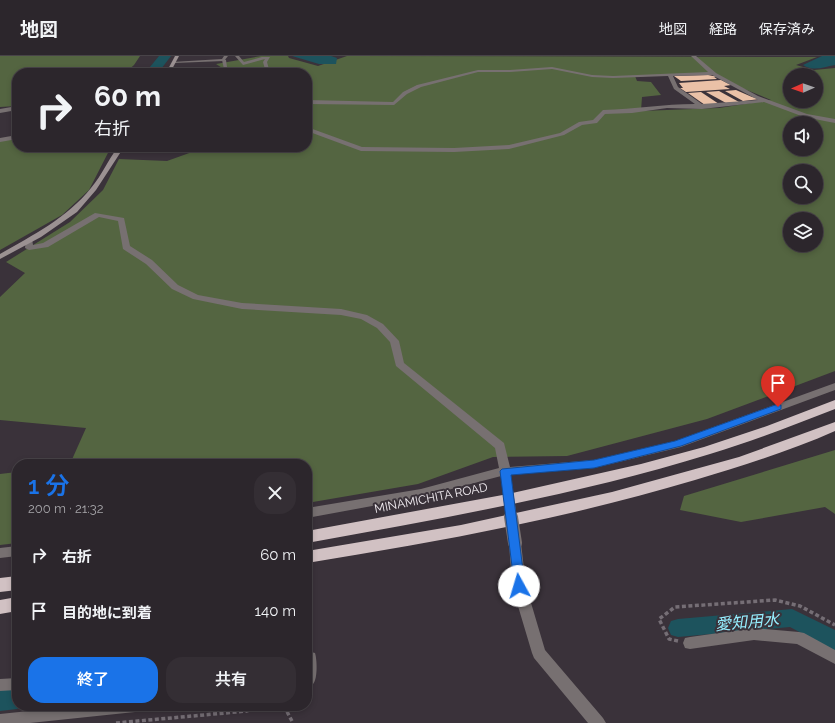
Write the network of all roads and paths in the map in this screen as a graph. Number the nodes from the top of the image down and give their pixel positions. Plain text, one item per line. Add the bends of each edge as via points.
1 (177, 56) edge
2 (237, 56) edge
3 (693, 56) edge
4 (225, 58) edge
5 (174, 62) junction
6 (171, 68) edge
7 (267, 68) edge
8 (714, 73) junction
9 (670, 75) junction
10 (768, 100) junction
11 (312, 102) edge
12 (702, 107) junction
13 (12, 109) edge
14 (0, 111) edge
15 (835, 122) edge
16 (312, 131) edge
17 (12, 138) edge
18 (0, 140) edge
19 (118, 152) edge
20 (29, 241) junction
21 (0, 257) edge
22 (835, 386) edge
23 (835, 404) edge
24 (835, 426) edge
25 (505, 471) junction
26 (312, 512) edge
27 (312, 536) edge
28 (12, 552) edge
29 (0, 553) edge
30 (312, 556) edge
31 (12, 584) edge
32 (0, 585) edge
33 (12, 605) edge
34 (0, 607) edge
35 (835, 625) edge
36 (690, 643) joint
37 (835, 657) edge
38 (12, 684) edge
39 (0, 685) edge
40 (87, 711) edge
41 (247, 711) edge
42 (287, 711) edge
43 (0, 720) edge
44 (116, 723) edge
45 (293, 723) edge
46 (598, 723) edge

1 - 5 main road
2 - 7 street via 243,64 268,58 265,62
3 - 8 street
4 - 5 street
5 - 6 main road
8 - 9 street
8 - 10 street
9 - 11 street via 592,76 552,68 478,71 419,86 405,93 394,103
9 - 12 street via 676,88
10 - 12 street
10 - 15 street via 797,113
12 - 16 street via 667,106 603,112 594,122 581,123 562,134 510,147 478,149 361,148
13 - 14 street
17 - 18 street
19 - 20 main road via 94,190 69,215
20 - 21 main road
20 - 25 street via 29,248 45,245 98,214 121,220 126,247 149,262 175,287 196,297 242,306 341,312 364,317 380,326 394,342 399,364 500,446
22 - 25 street via 677,444 594,464
23 - 27 highway, MINAMICHITA ROAD via 747,438 597,480 451,511
24 - 30 highway via 761,455 607,500 458,532
25 - 26 street via 421,493
25 - 46 street, bridge via 519,586 539,653
28 - 29 street
31 - 32 highway
33 - 34 highway
35 - 36 path via 800,606 775,600 674,607 659,619 669,639
36 - 37 street via 754,634 791,637 799,638
38 - 39 lane
40 - 43 lane
41 - 44 path
42 - 45 path

